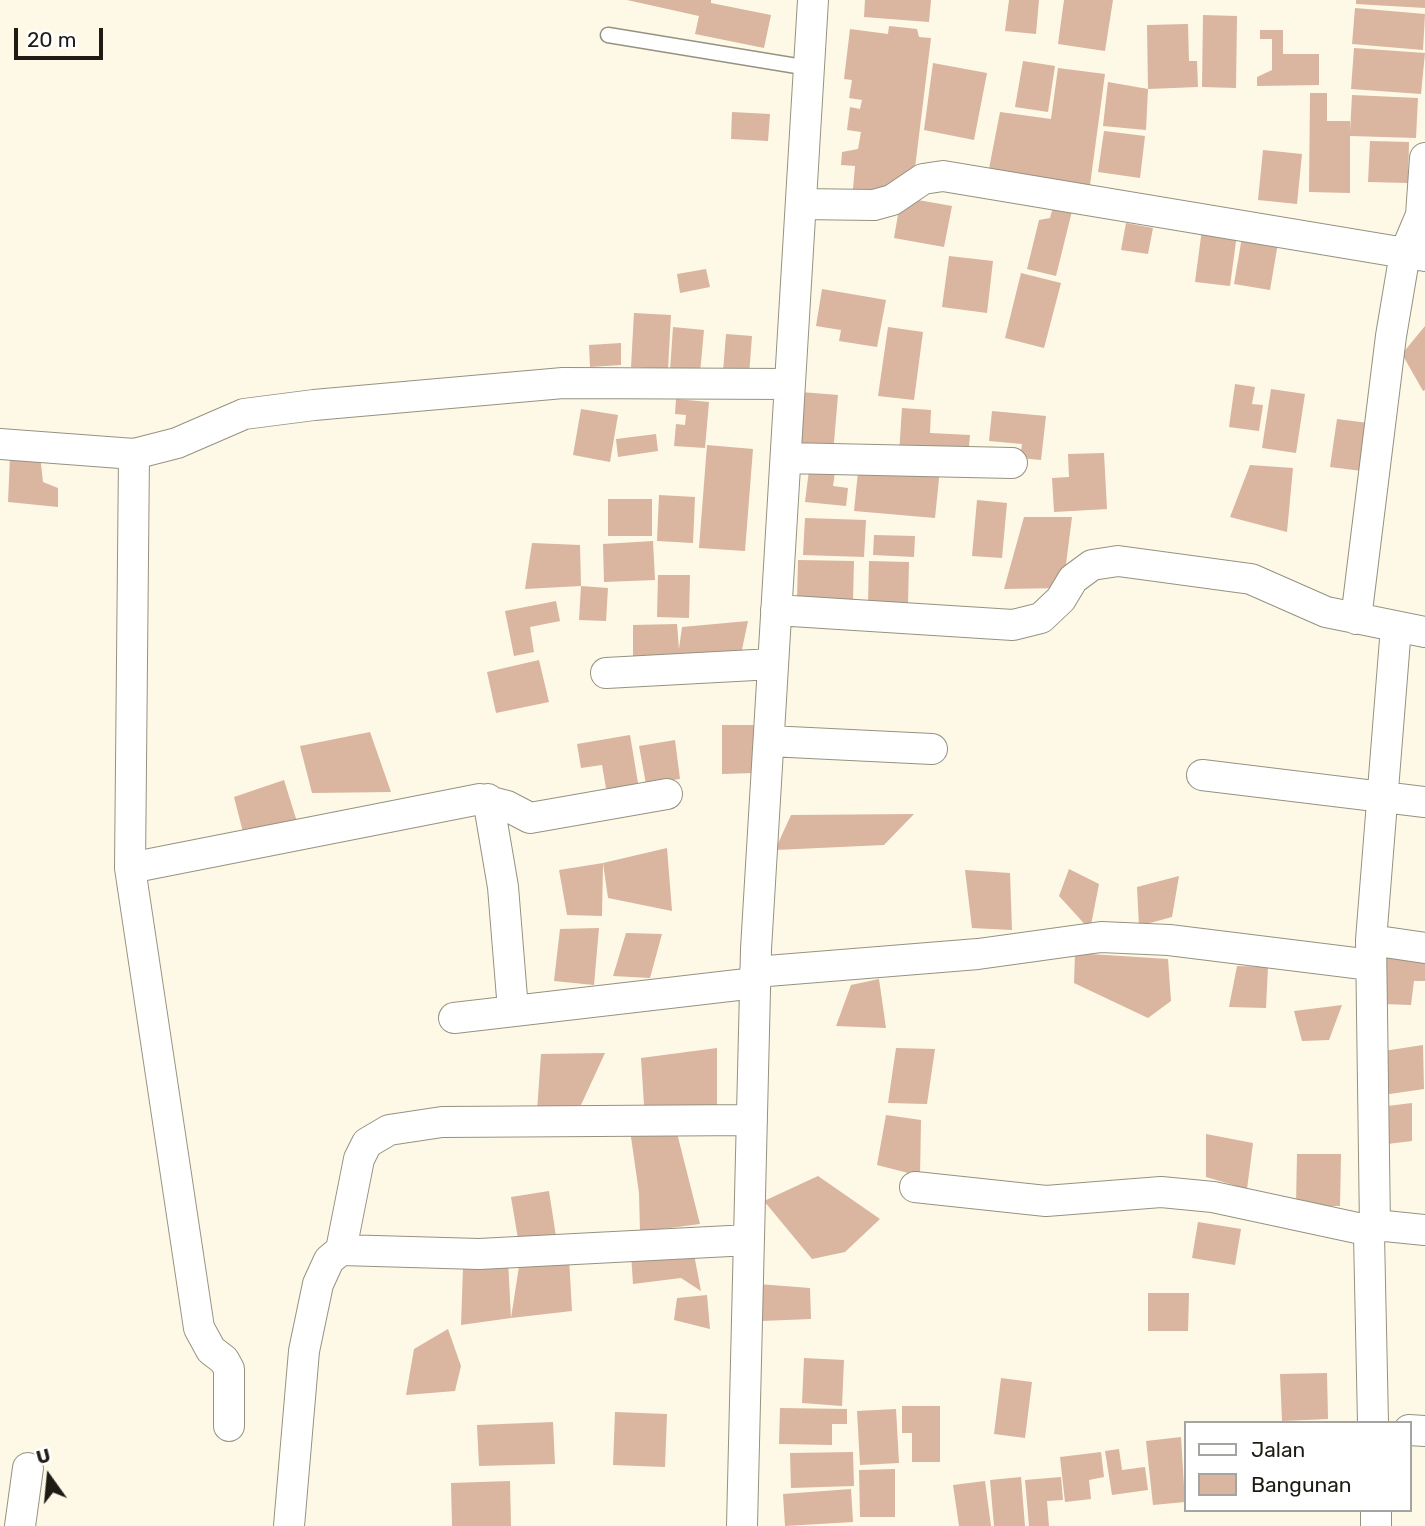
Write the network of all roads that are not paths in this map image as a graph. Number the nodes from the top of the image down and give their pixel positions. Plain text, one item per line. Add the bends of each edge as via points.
1 (813, 0) edge
2 (608, 35) dead end
3 (809, 68) junction
4 (1425, 158) edge
5 (801, 204) junction
6 (1415, 254) edge
7 (790, 384) junction
8 (0, 444) edge
9 (134, 454) junction
10 (786, 458) junction
11 (1012, 463) dead end
12 (776, 610) junction
13 (1356, 620) junction
14 (1411, 630) edge
15 (773, 664) junction
16 (606, 673) dead end
17 (769, 741) junction
18 (932, 749) dead end
19 (1202, 775) dead end
20 (667, 793) dead end
21 (488, 799) junction
22 (1382, 799) junction
23 (1425, 802) edge
24 (130, 867) junction
25 (1425, 948) edge
26 (1371, 953) junction
27 (755, 978) junction
28 (513, 1010) junction
29 (454, 1018) dead end
30 (752, 1120) junction
31 (915, 1187) dead end
32 (1373, 1230) junction
33 (1425, 1230) edge
34 (749, 1240) junction
35 (341, 1250) junction
36 (1373, 1421) edge
37 (229, 1426) dead end
38 (28, 1468) dead end
39 (20, 1526) edge
40 (289, 1526) edge
41 (742, 1526) edge

1 - 3 street
2 - 3 lane
3 - 5 street
4 - 6 street
5 - 6 street via 874,205 892,200 923,179 943,176
5 - 7 street
6 - 13 street via 1391,336
7 - 9 street via 562,383 314,405 244,414 177,443
7 - 10 street
8 - 9 street
9 - 24 street
10 - 11 street
10 - 12 street
12 - 13 street via 1013,625 1041,618 1073,579 1093,565 1118,561 1251,579
12 - 15 street
13 - 14 street
14 - 22 street
15 - 16 street
15 - 17 street
17 - 18 street
17 - 27 street
19 - 22 street
20 - 21 street via 530,818
21 - 24 street
21 - 28 street via 503,887
22 - 23 street
22 - 26 street
24 - 37 street via 199,1328 229,1369
25 - 26 street
26 - 27 street via 1101,937
26 - 32 street
27 - 28 street via 614,1002
27 - 30 street
28 - 29 street
30 - 34 street
30 - 35 street via 442,1122 389,1130 367,1143 359,1159
31 - 32 street via 1046,1201 1161,1192 1213,1197
32 - 33 street via 1385,1226
32 - 36 street via 1369,1244
34 - 35 street via 479,1254
34 - 41 street
35 - 40 street via 329,1260 318,1284 304,1351
38 - 39 street

